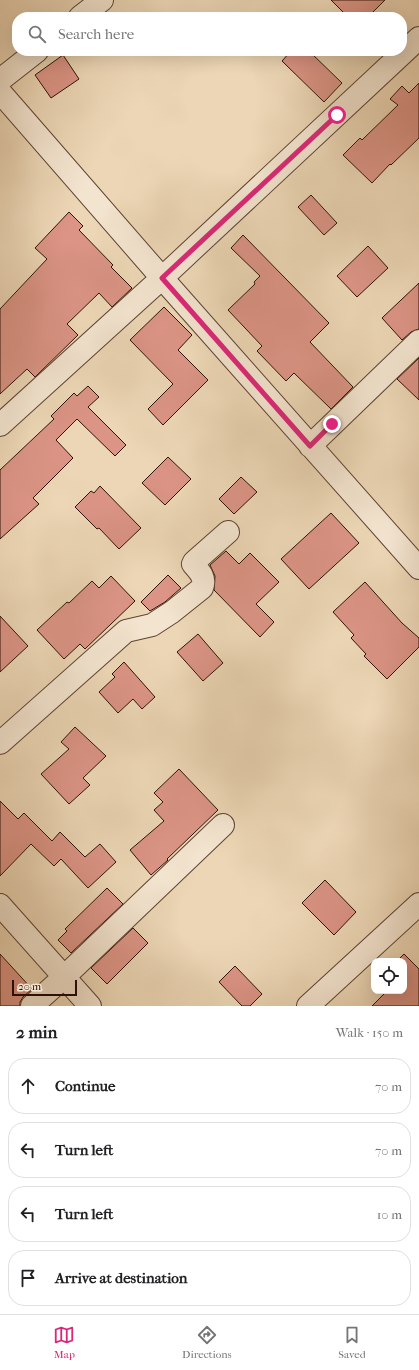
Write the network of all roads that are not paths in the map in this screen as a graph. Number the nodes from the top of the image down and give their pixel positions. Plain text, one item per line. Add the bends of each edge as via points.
1 (102, 0) edge
2 (86, 12) edge
3 (419, 38) edge
4 (407, 49) edge
5 (31, 56) edge
6 (400, 56) edge
7 (0, 80) edge
8 (0, 92) edge
9 (162, 278) junction
10 (419, 340) edge
11 (0, 425) edge
12 (310, 446) junction
13 (228, 532) dead end
14 (419, 568) edge
15 (0, 743) edge
16 (223, 825) dead end
17 (419, 904) edge
18 (0, 905) edge
19 (64, 977) junction
20 (32, 1006) edge
21 (90, 1006) edge
22 (308, 1006) edge

1 - 2 street
3 - 4 street
5 - 7 street
6 - 9 street
8 - 9 street
9 - 11 street
9 - 12 street
10 - 12 street
12 - 14 street
13 - 15 street via 193,564 202,574 202,588 152,625 126,631
16 - 19 street
17 - 22 street
18 - 19 street
19 - 20 street
19 - 21 street

